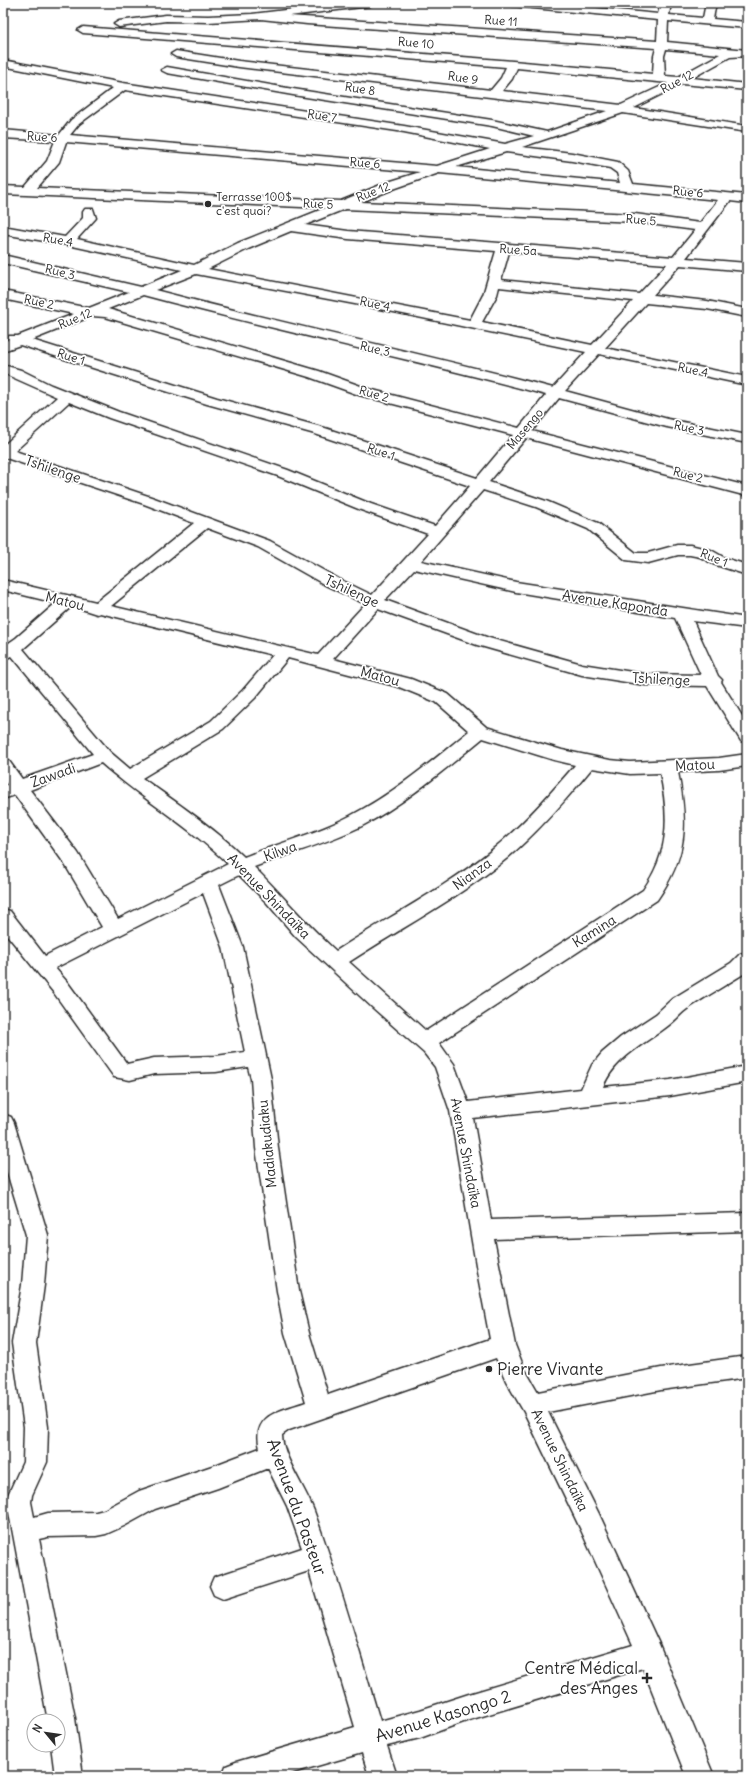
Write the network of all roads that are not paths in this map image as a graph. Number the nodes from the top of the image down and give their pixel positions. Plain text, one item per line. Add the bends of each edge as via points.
1 (370, 3) edge
2 (517, 3) edge
3 (666, 3) edge
4 (714, 3) edge
5 (262, 16) junction
6 (663, 16) junction
7 (208, 19) junction
8 (708, 20) junction
9 (747, 25) edge
10 (191, 38) junction
11 (662, 45) junction
12 (742, 52) edge
13 (176, 54) junction
14 (3, 63) edge
15 (513, 64) junction
16 (167, 70) junction
17 (659, 78) junction
18 (682, 80) junction
19 (123, 86) junction
20 (747, 88) edge
21 (142, 89) junction
22 (493, 95) junction
23 (622, 110) junction
24 (747, 129) edge
25 (3, 134) edge
26 (549, 135) junction
27 (62, 138) junction
28 (505, 148) junction
29 (434, 170) junction
30 (627, 186) junction
31 (3, 190) edge
32 (27, 192) junction
33 (727, 197) junction
34 (747, 199) edge
35 (340, 205) junction
36 (89, 212) dead end
37 (290, 227) junction
38 (704, 227) junction
39 (3, 230) edge
40 (33, 236) junction
41 (68, 241) junction
42 (503, 249) junction
43 (4, 260) edge
44 (676, 262) junction
45 (747, 267) edge
46 (197, 269) junction
47 (494, 283) junction
48 (142, 291) junction
49 (3, 295) edge
50 (643, 299) junction
51 (93, 312) junction
52 (747, 313) edge
53 (474, 325) junction
54 (3, 336) edge
55 (19, 341) junction
56 (3, 347) edge
57 (596, 349) junction
58 (3, 369) edge
59 (747, 381) edge
60 (555, 394) junction
61 (67, 396) junction
62 (523, 432) junction
63 (747, 439) edge
64 (4, 453) edge
65 (480, 484) junction
66 (747, 491) edge
67 (205, 522) junction
68 (438, 532) junction
69 (410, 563) junction
70 (747, 570) edge
71 (3, 585) edge
72 (68, 601) junction
73 (375, 602) junction
74 (97, 609) junction
75 (682, 614) junction
76 (747, 623) edge
77 (8, 651) edge
78 (284, 652) junction
79 (322, 662) junction
80 (714, 680) junction
81 (480, 731) junction
82 (747, 737) edge
83 (104, 756) junction
84 (747, 760) edge
85 (587, 762) junction
86 (3, 766) edge
87 (668, 767) junction
88 (129, 778) junction
89 (11, 790) edge
90 (240, 866) junction
91 (208, 881) junction
92 (3, 916) edge
93 (114, 930) junction
94 (9, 934) edge
95 (747, 959) edge
96 (336, 961) junction
97 (42, 966) junction
98 (425, 1042) junction
99 (256, 1058) junction
100 (747, 1074) edge
101 (589, 1096) junction
102 (461, 1111) junction
103 (4, 1131) edge
104 (747, 1222) edge
105 (481, 1230) junction
106 (503, 1345) junction
107 (747, 1367) edge
108 (532, 1404) junction
109 (320, 1409) junction
110 (275, 1454) junction
111 (26, 1531) junction
112 (316, 1556) junction
113 (223, 1586) dead end
114 (650, 1653) junction
115 (371, 1738) junction
116 (69, 1776) edge
117 (236, 1776) edge
118 (383, 1776) edge
119 (700, 1776) edge

1 - 5 street
2 - 6 street
3 - 6 street
4 - 8 street via 710,8
5 - 7 street
5 - 11 street, Rue 11 via 550,42
6 - 8 street
6 - 11 street
7 - 10 street
7 - 10 street, Rue 10 via 190,15 83,30
8 - 9 street
10 - 13 street
10 - 15 street, Rue 10
11 - 12 street, Rue 11
11 - 17 street
12 - 18 street, Rue 12 via 728,54
13 - 16 street
13 - 22 street, Rue 9
14 - 19 street, Rue 7
15 - 17 street, Rue 10 via 543,63
15 - 22 street
16 - 21 street
16 - 26 street, Rue 8 via 492,123
17 - 18 street, Rue 10
18 - 20 street, Rue 10
18 - 23 street, Rue 12
19 - 21 street, Rue 7
19 - 27 street via 81,115
21 - 28 street, Rue 7 via 404,129
22 - 23 street, Rue 9
23 - 24 street, Rue 9
23 - 26 street, Rue 12
25 - 27 street, Rue 6
26 - 28 street, Rue 12
27 - 29 street, Rue 6
27 - 32 street via 53,162
28 - 29 street, Rue 12
28 - 30 street, Rue 7 via 572,157 614,166 620,168 624,174
29 - 30 street, Rue 6
29 - 35 street, Rue 12
30 - 33 street, Rue 6
31 - 32 street, Rue 5
32 - 35 street, Rue 5
33 - 34 street, Rue 6
33 - 38 street, Masengo
35 - 37 street, Rue 12
35 - 38 street, Rue 5 via 635,218
36 - 41 street via 88,221
37 - 42 street, Rue 5a via 348,236
37 - 46 street, Rue 12 via 223,255
38 - 44 street, Masengo
39 - 40 street, Rue 4
40 - 41 street, Rue 4
40 - 43 street
41 - 46 street, Rue 4
42 - 44 street, Rue 5a
42 - 47 street
43 - 48 street, Rue 3
44 - 45 street, Rue 5a
44 - 50 street, Masengo
46 - 48 street, Rue 12
46 - 53 street, Rue 4
47 - 50 street
47 - 53 street
48 - 51 street, Rue 12
48 - 60 street, Rue 3
49 - 51 street, Rue 2
50 - 52 street via 707,305
50 - 57 street, Masengo
51 - 55 street, Rue 12
51 - 62 street, Rue 2 via 106,313 226,348 364,392
53 - 57 street, Rue 4
54 - 55 street, Rue 1
55 - 56 street, Rue 12
55 - 65 street, Rue 1 via 212,401 320,431
57 - 59 street, Rue 4
57 - 60 street, Masengo
58 - 61 street
60 - 62 street, Masengo
60 - 63 street, Rue 3 via 667,423
61 - 64 street
61 - 68 street via 162,433 283,473 366,507
62 - 65 street, Masengo
62 - 66 street, Rue 2
64 - 67 street, Tshilenge
65 - 68 street, Masengo
65 - 70 street, Rue 1 via 584,521 632,557 648,558 677,550 690,550
67 - 73 street, Tshilenge via 278,550 314,573
67 - 74 street
68 - 69 street, Masengo
69 - 73 street, Masengo
69 - 75 street, Avenue Kaponda via 516,587
71 - 72 street, Matou
72 - 74 street, Matou
72 - 77 street via 39,628
73 - 79 street, Masengo
73 - 80 street, Tshilenge via 462,635 585,670 612,676 653,680
74 - 78 street, Matou
75 - 76 street
75 - 80 street, Avenue Kaponda
77 - 83 street, Avenue Shindaïka via 54,697
78 - 79 street, Matou
78 - 88 street via 249,694 217,725
79 - 81 street, Matou via 389,678 432,693 451,705
80 - 82 street, Avenue Kaponda
81 - 85 street, Matou
81 - 90 street, Kilwa via 425,775 358,820 338,830
83 - 88 street, Avenue Shindaïka
83 - 89 street, Zawadi
84 - 87 street, Matou
85 - 87 street, Matou via 630,768
85 - 96 street, Nianza via 543,814 497,856 442,896
86 - 89 street
87 - 98 street, Kamina via 675,810 674,842 667,870 650,895
88 - 90 street, Avenue Shindaïka via 202,831
89 - 93 street via 71,858
90 - 91 street, Kilwa
90 - 96 street, Avenue Shindaïka via 274,898 303,932
91 - 93 street, Kilwa
91 - 99 street, Madiakudiaku via 233,947
92 - 94 street
93 - 97 street, Kilwa
94 - 97 street
95 - 101 street via 738,968 679,1004 614,1055 599,1071
96 - 98 street, Avenue Shindaïka
97 - 99 street via 121,1071 130,1072 154,1066 216,1064
98 - 102 street, Avenue Shindaïka via 444,1064
99 - 109 street, Madiakudiaku via 261,1079 274,1208 288,1291 301,1347
100 - 101 street via 670,1088
101 - 102 street
102 - 105 street, Avenue Shindaïka
103 - 111 street via 37,1235 34,1285 24,1344 36,1427 35,1462 19,1502
104 - 105 street
105 - 106 street, Avenue Shindaïka
106 - 108 street, Avenue Shindaïka via 514,1373
106 - 109 street, Avenue du Pasteur
107 - 108 street via 647,1381
108 - 114 street, Avenue Shindaïka
109 - 110 street, Avenue du Pasteur via 281,1422 271,1429 269,1437
110 - 111 street via 148,1499 106,1522 48,1525
110 - 112 street, Avenue du Pasteur via 300,1508
111 - 116 street via 61,1718
112 - 113 street
112 - 115 street, Avenue du Pasteur
114 - 115 street, Avenue Kasongo 2
114 - 119 street, Avenue Shindaïka
115 - 117 street, Avenue Kasongo 2
115 - 118 street, Avenue du Pasteur

